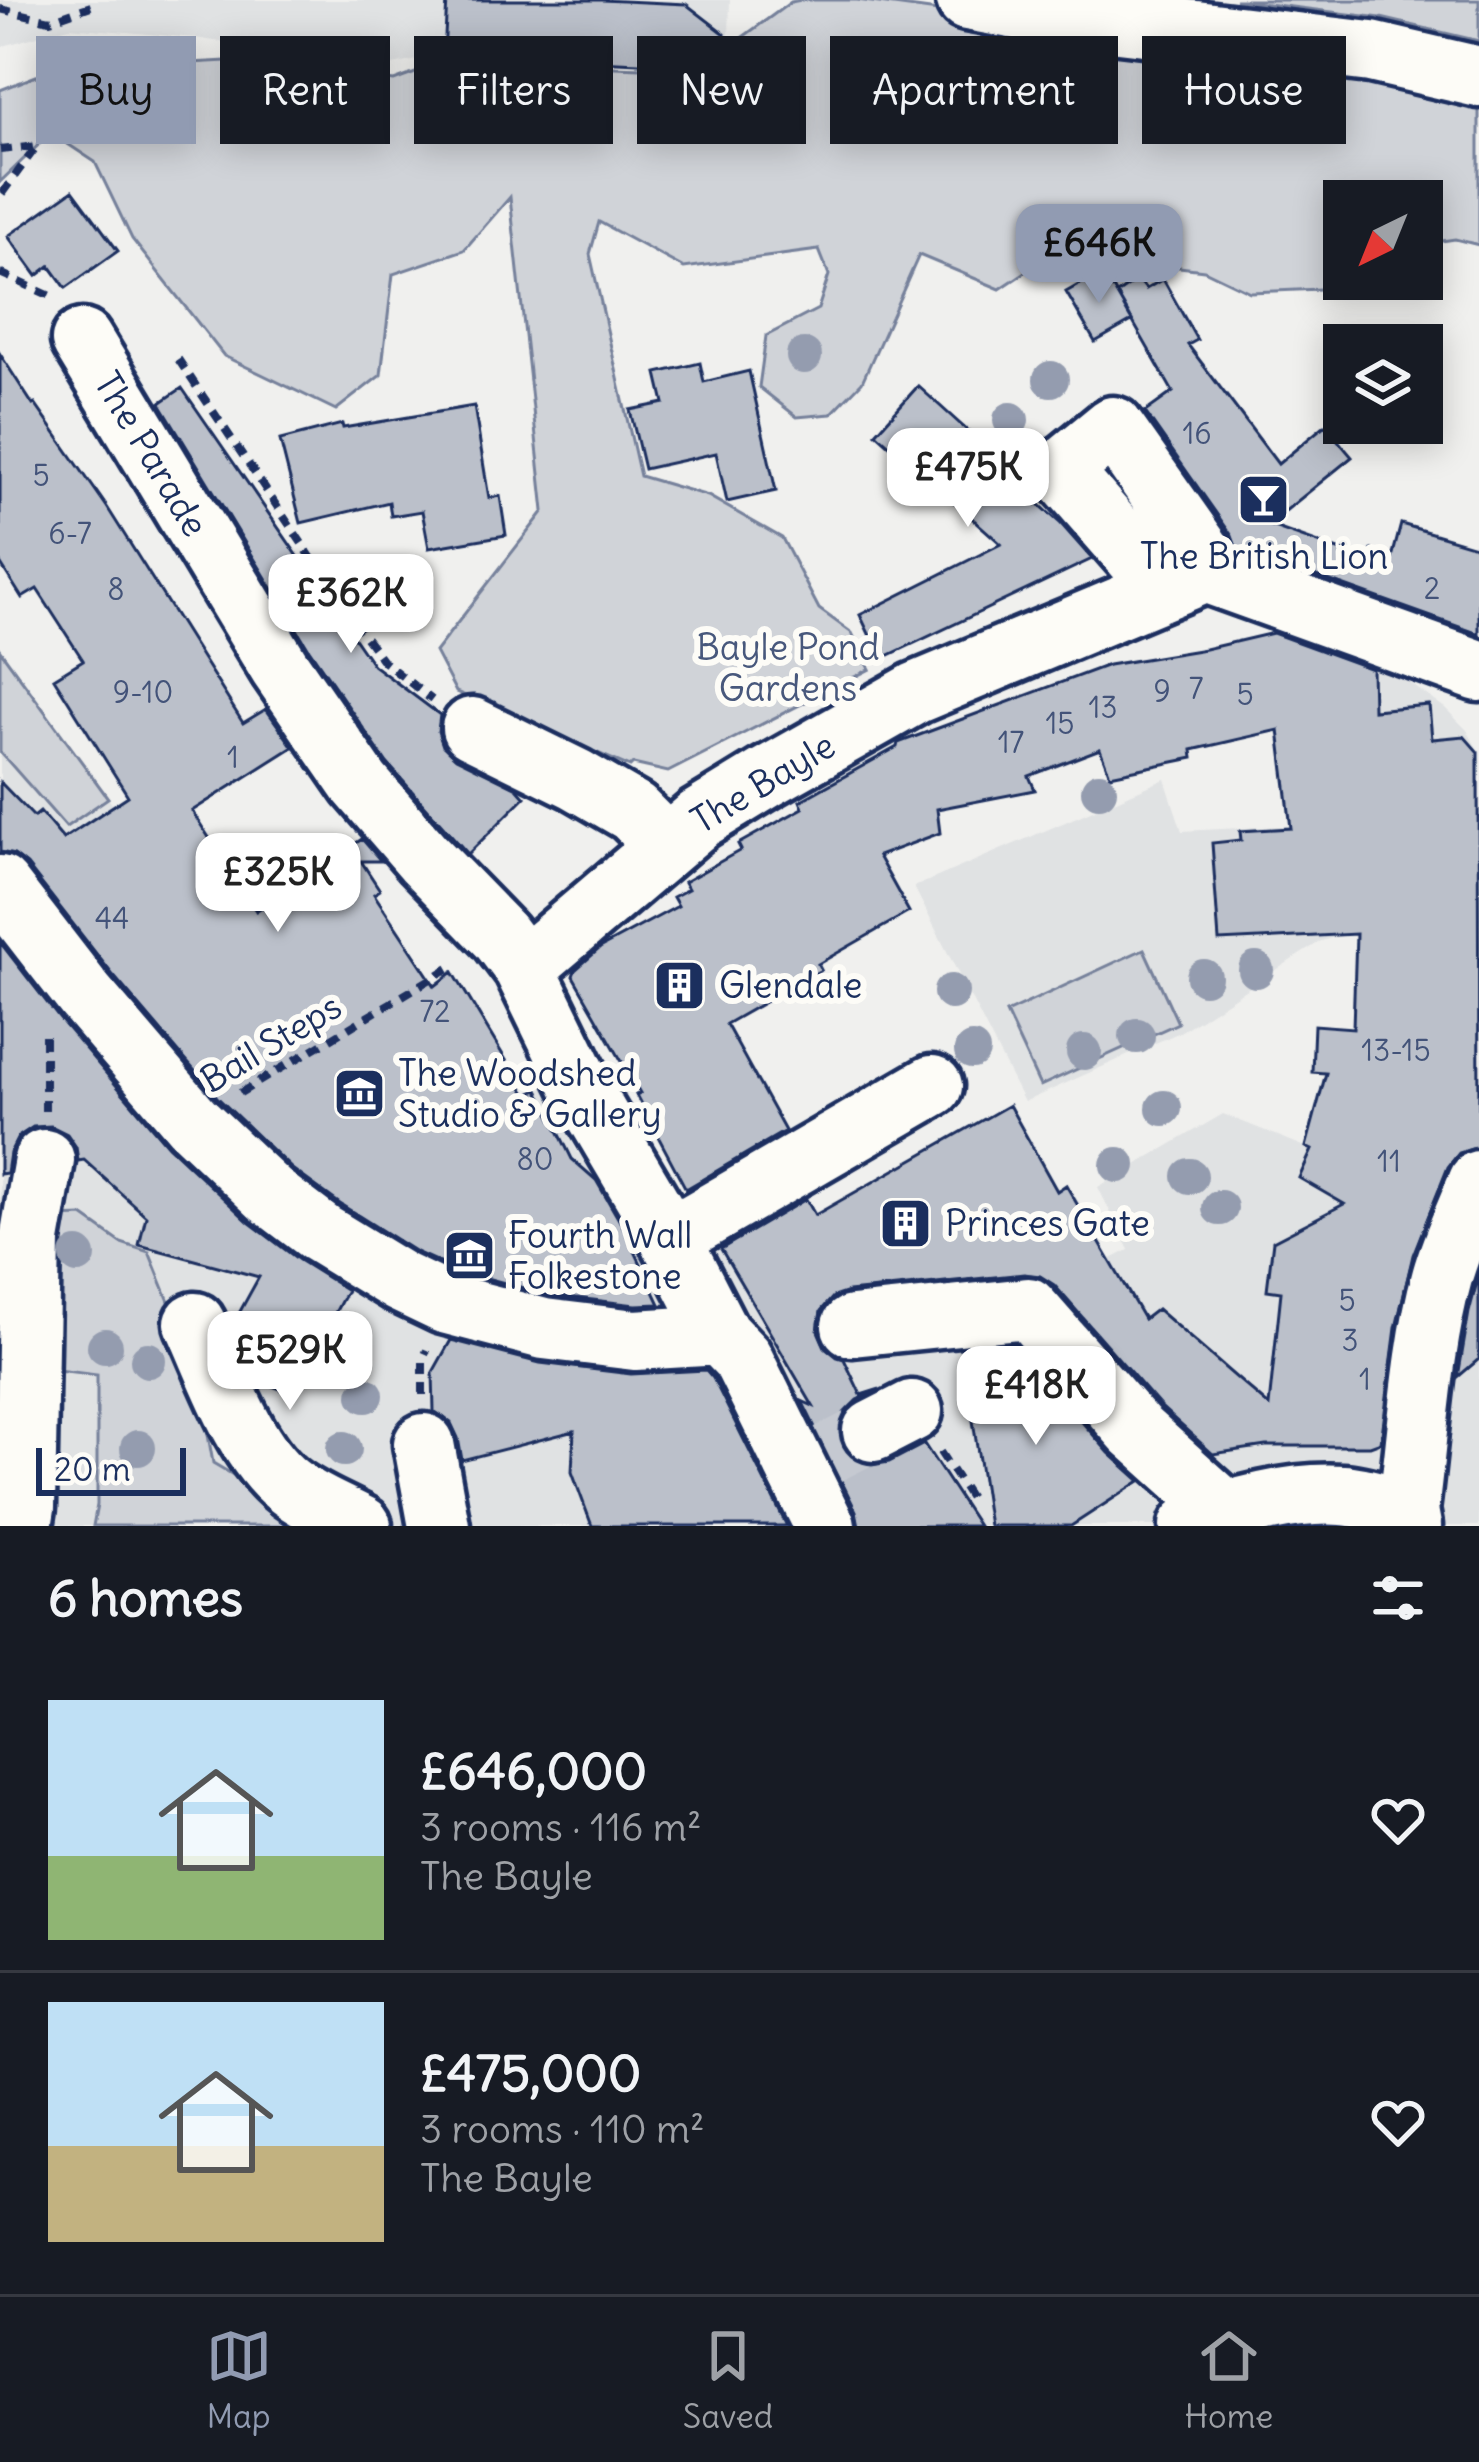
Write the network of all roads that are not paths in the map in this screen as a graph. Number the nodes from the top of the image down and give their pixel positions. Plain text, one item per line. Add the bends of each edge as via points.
1 (967, 0) edge
2 (1022, 6) edge
3 (1479, 77) edge
4 (74, 321) road end
5 (1479, 671) edge
6 (472, 728) road end
7 (666, 845) junction
8 (0, 886) edge
9 (512, 952) junction
10 (932, 1086) dead end
11 (44, 1160) road end
12 (1479, 1181) edge
13 (670, 1238) junction
14 (195, 1323) dead end
15 (852, 1327) dead end
16 (720, 1335) junction
17 (424, 1444) road end
18 (1207, 1518) edge
19 (1409, 1518) edge
20 (22, 1526) edge
21 (361, 1526) edge
22 (440, 1526) edge
23 (825, 1526) edge

1 - 2 street
2 - 3 street via 1371,52
4 - 9 street, The Parade via 280,668 360,784
5 - 7 street, The Bayle via 1185,581 916,693
6 - 7 street via 633,812
7 - 9 street, The Bayle
8 - 16 street via 192,1121 320,1233 444,1303 544,1330 635,1340
9 - 13 street, The Parade
10 - 13 street
11 - 20 street via 30,1240
12 - 19 street via 1441,1282
13 - 16 street, The Parade
14 - 21 street via 268,1469
15 - 18 street via 1028,1308
16 - 23 street, The Parade via 852,1442
17 - 22 street
18 - 19 street via 1342,1495

